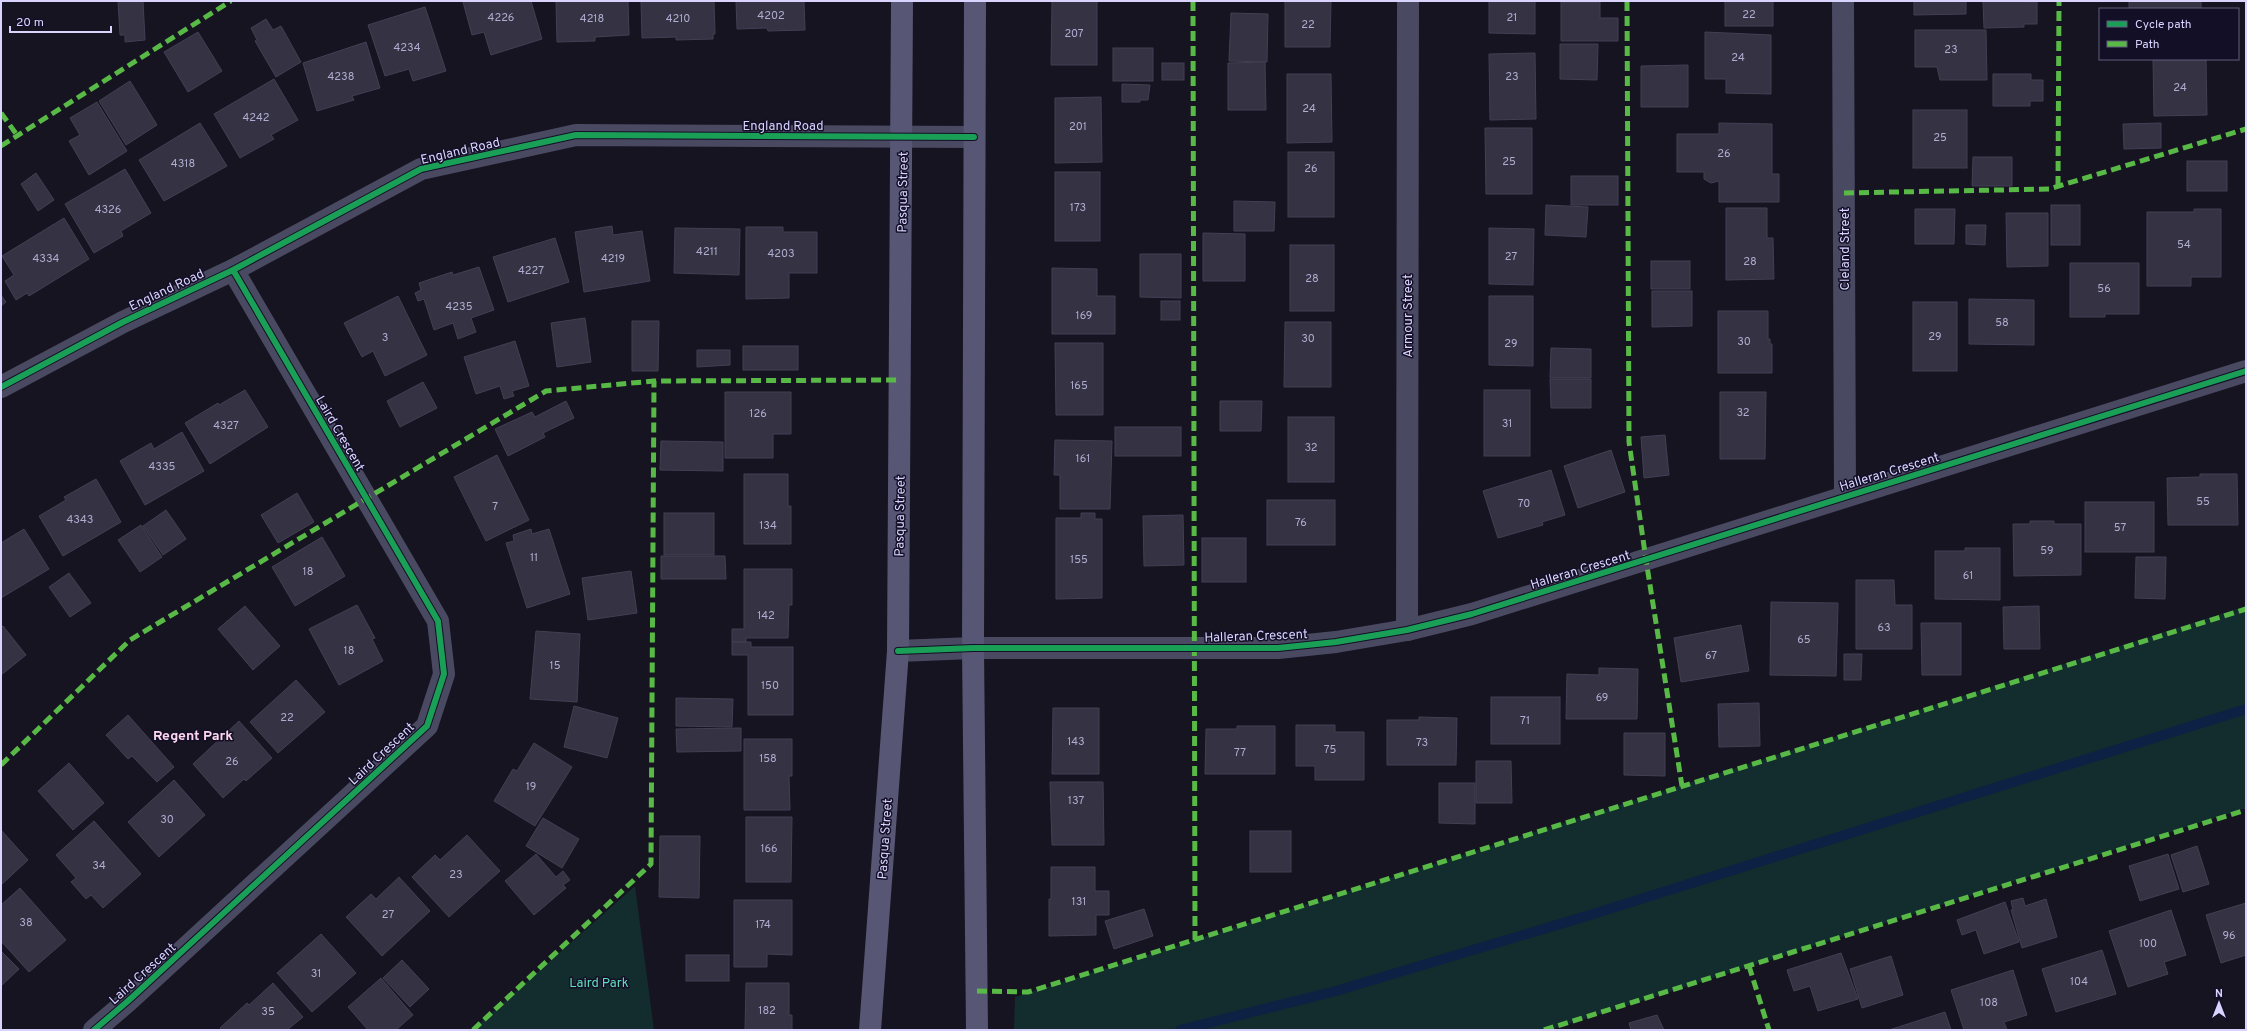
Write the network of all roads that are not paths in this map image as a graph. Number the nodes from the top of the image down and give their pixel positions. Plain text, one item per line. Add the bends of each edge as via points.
1 (902, 1) edge
2 (975, 1) edge
3 (1408, 1) edge
4 (1843, 1) edge
5 (903, 136) junction
6 (974, 137) junction
7 (233, 270) junction
8 (2246, 371) edge
9 (1, 386) edge
10 (1845, 496) junction
11 (1407, 630) junction
12 (973, 648) junction
13 (898, 651) junction
14 (94, 1030) edge
15 (870, 1030) edge
16 (976, 1030) edge

1 - 5 main road, Pasqua Street
2 - 6 main road
3 - 11 street, Armour Street
4 - 10 street, Cleland Street
5 - 6 street, England Road
5 - 7 street, England Road via 576,135 421,169
5 - 13 main road, Pasqua Street
6 - 12 main road
7 - 9 street, England Road via 123,322
7 - 14 street, Laird Crescent via 438,621 444,674 427,726
8 - 10 street, Halleran Crescent
10 - 11 street, Halleran Crescent via 1472,614
11 - 12 street, Halleran Crescent via 1336,642 1278,648
12 - 13 street, Halleran Crescent
12 - 16 main road
13 - 15 main road, Pasqua Street

